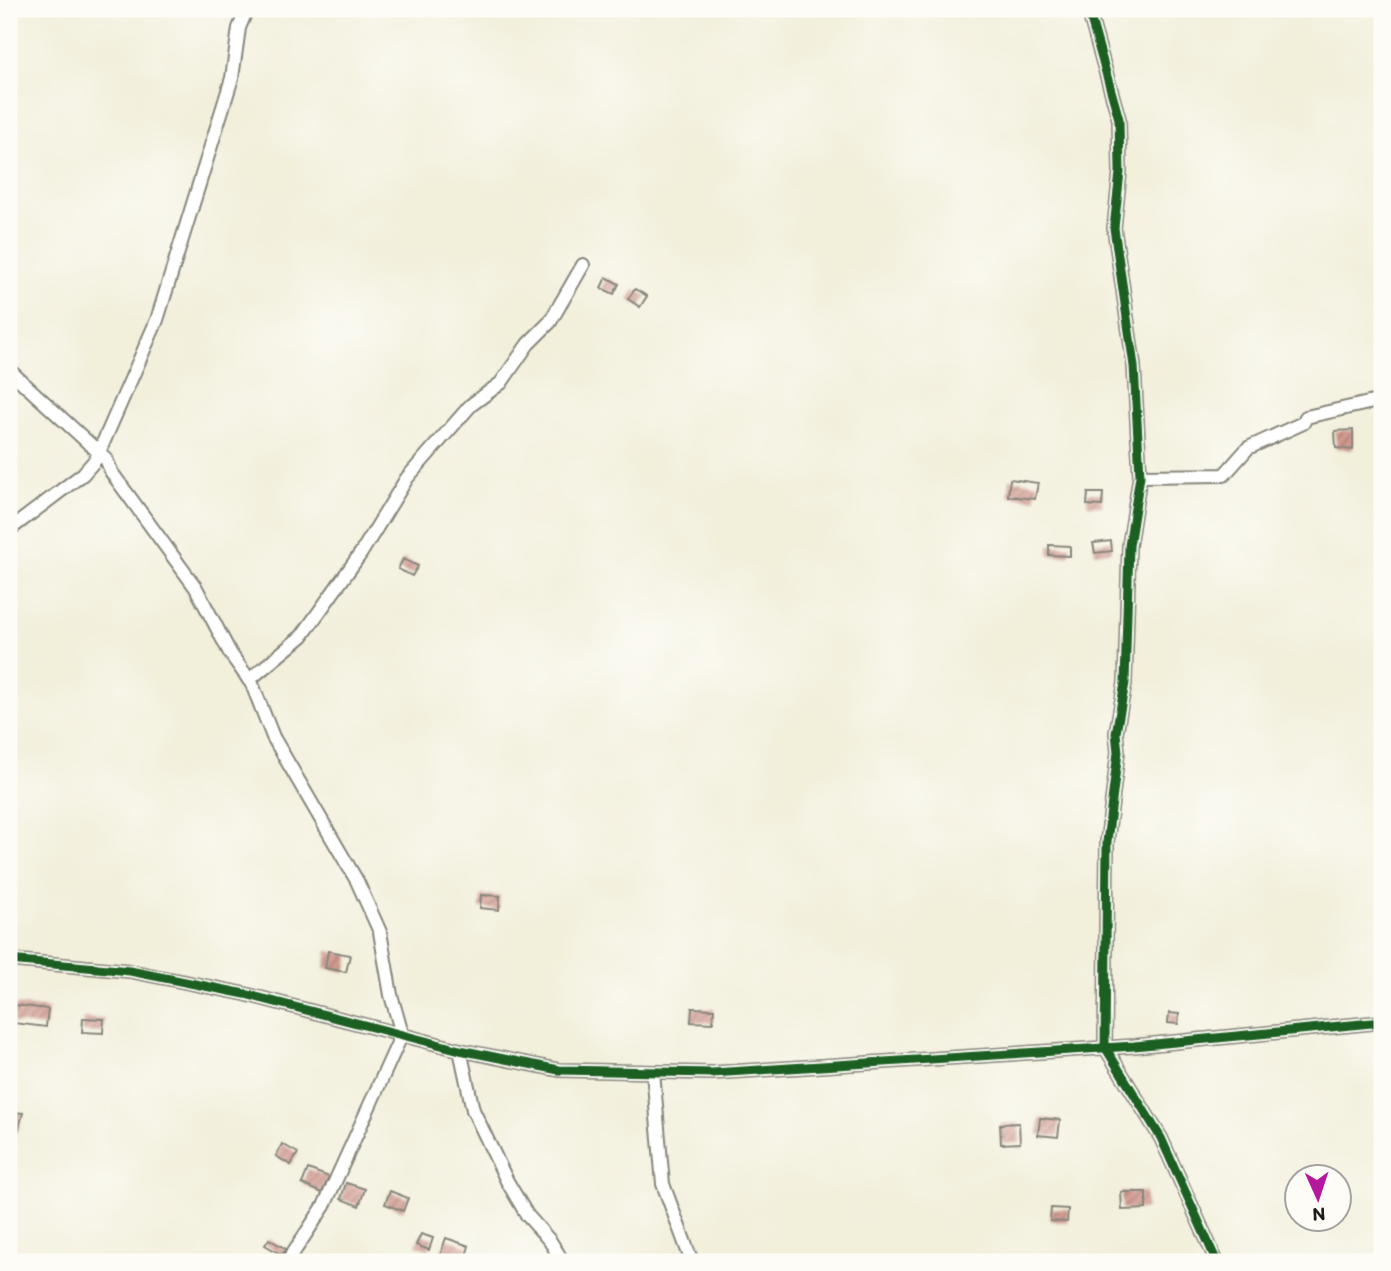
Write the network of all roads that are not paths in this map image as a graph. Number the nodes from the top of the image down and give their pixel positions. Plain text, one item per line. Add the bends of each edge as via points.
1 (247, 9) edge
2 (1088, 9) edge
3 (583, 265) dead end
4 (9, 370) edge
5 (1382, 400) edge
6 (99, 451) junction
7 (1140, 476) junction
8 (9, 530) edge
9 (249, 680) junction
10 (9, 960) edge
11 (1382, 1022) edge
12 (402, 1034) junction
13 (1105, 1047) junction
14 (460, 1050) junction
15 (653, 1072) junction
16 (287, 1262) edge
17 (563, 1262) edge
18 (692, 1262) edge
19 (1217, 1262) edge

1 - 6 street via 239,28 232,78 157,320
2 - 7 street via 1119,119 1114,228 1132,354
3 - 9 street via 550,322 500,383 471,405 407,478 302,636
4 - 6 street
5 - 7 street via 1306,417 1248,448 1224,475
6 - 8 street via 83,474
6 - 9 street via 196,588
7 - 13 street via 1129,546 1125,683 1107,842
9 - 12 street via 273,737 373,914
10 - 12 street via 130,971 245,994
11 - 13 street
12 - 14 street
12 - 16 street via 324,1206
13 - 15 street via 712,1073
13 - 19 street via 1161,1138
14 - 15 street via 559,1070
14 - 17 street via 473,1110 507,1181
15 - 18 street via 663,1184

